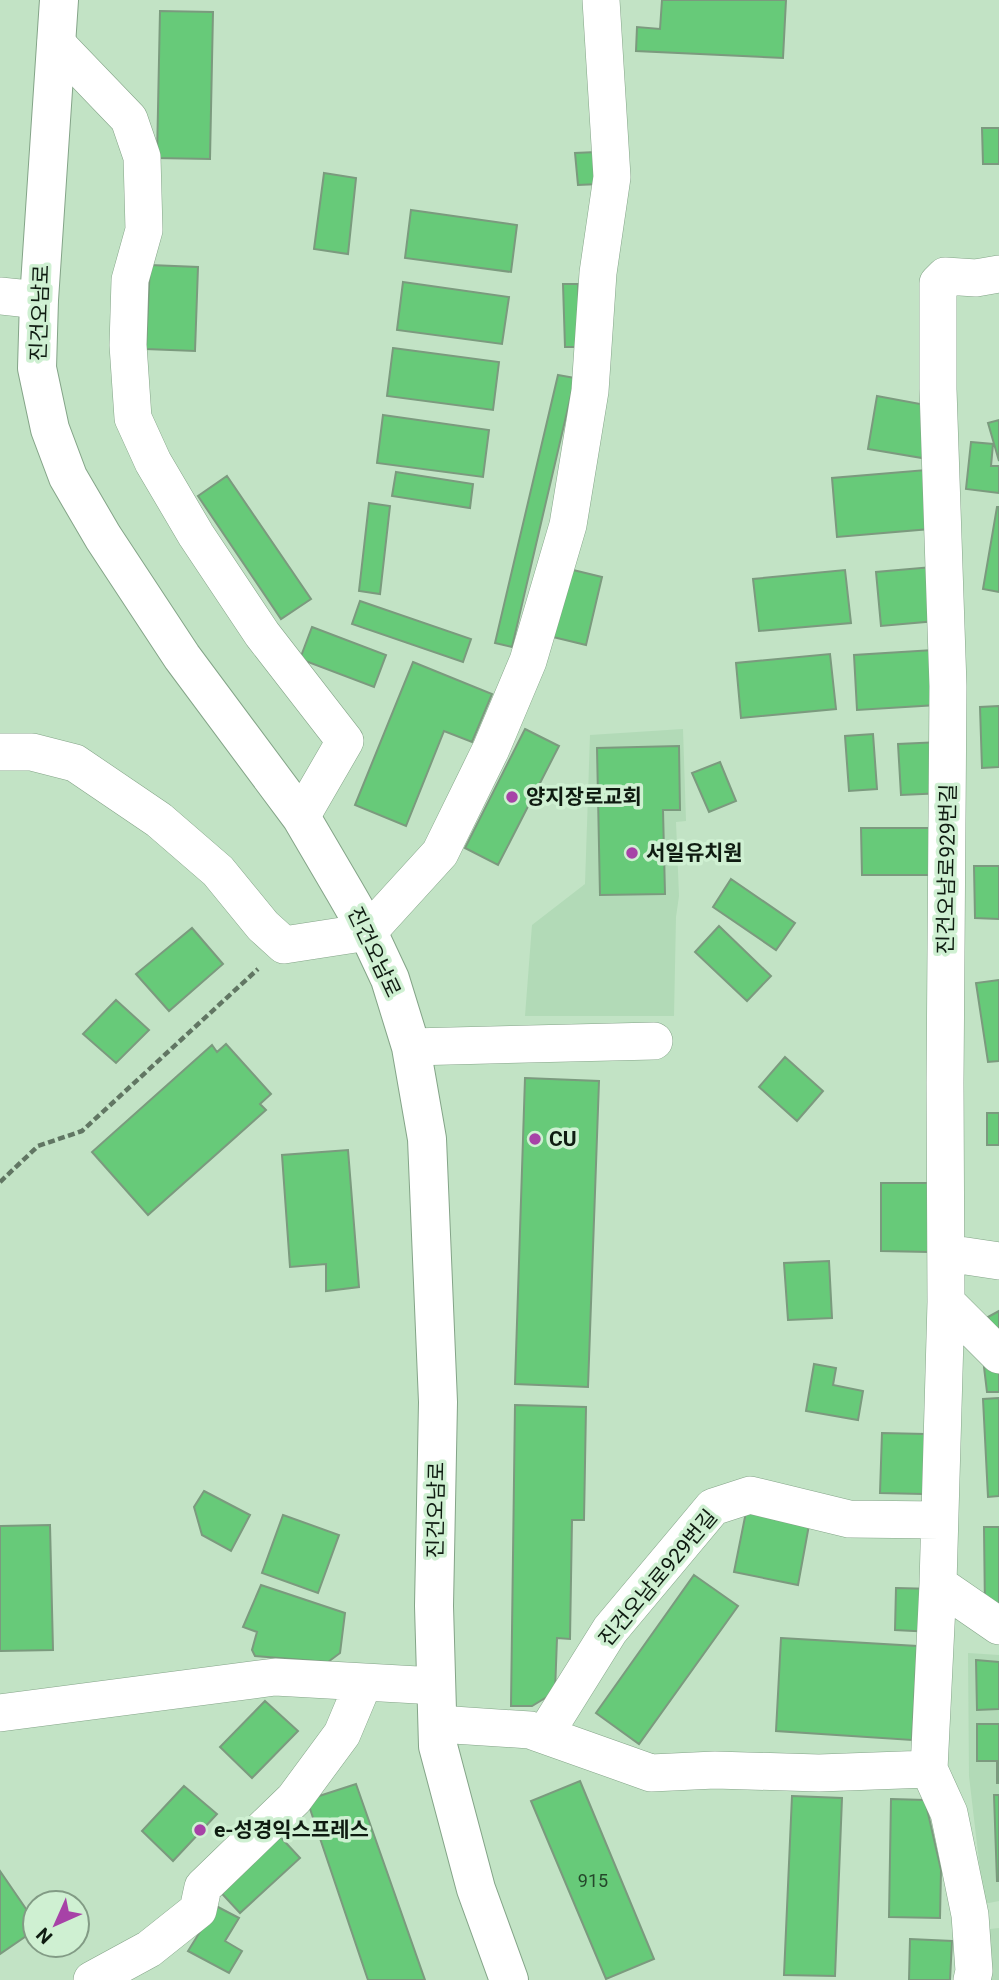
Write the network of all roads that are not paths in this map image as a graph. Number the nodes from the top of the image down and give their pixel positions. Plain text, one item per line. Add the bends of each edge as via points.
1 (59, 0) edge
2 (601, 0) edge
3 (56, 43) junction
4 (999, 274) edge
5 (0, 296) edge
6 (39, 300) junction
7 (0, 752) edge
8 (300, 817) junction
9 (368, 932) junction
10 (654, 1041) dead end
11 (411, 1047) junction
12 (946, 1253) junction
13 (999, 1261) edge
14 (946, 1302) junction
15 (999, 1355) edge
16 (939, 1520) junction
17 (938, 1584) junction
18 (999, 1626) edge
19 (363, 1684) junction
20 (436, 1686) junction
21 (0, 1713) edge
22 (438, 1724) junction
23 (545, 1734) junction
24 (929, 1769) junction
25 (984, 1913) edge
26 (92, 1980) edge
27 (509, 1980) edge
28 (972, 1980) edge

1 - 3 main road, 진건오남로
2 - 9 street via 612,177 598,273 590,391 568,525 528,661 440,853
3 - 6 main road, 진건오남로
3 - 8 street via 130,119 142,157 144,230 130,280 133,418 195,535 262,634 345,741
4 - 12 street, 진건오남로929번길 via 945,276 938,283 948,686
5 - 6 street
6 - 8 main road, 진건오남로 via 37,368 50,429 68,477 182,657
7 - 9 street via 32,752 75,763 159,820 218,871 284,945
8 - 9 main road, 진건오남로
9 - 11 main road, 진건오남로 via 390,979
10 - 11 street
11 - 20 main road, 진건오남로 via 427,1139 438,1388
12 - 13 street
12 - 14 street, 진건오남로929번길
14 - 15 street
14 - 16 street, 진건오남로929번길
16 - 17 street, 진건오남로929번길
16 - 23 street, 진건오남로929번길 via 849,1519 750,1495 713,1507 610,1630
17 - 18 street
17 - 24 street, 진건오남로929번길
19 - 20 street
19 - 21 street via 275,1677
19 - 26 street via 342,1734 294,1799 203,1886 198,1910 149,1949
20 - 22 main road, 진건오남로
22 - 23 street
22 - 27 main road, 진건오남로 via 438,1746 476,1889
23 - 24 street via 651,1773
24 - 25 street, 진건오남로929번길
25 - 28 street, 진건오남로929번길

